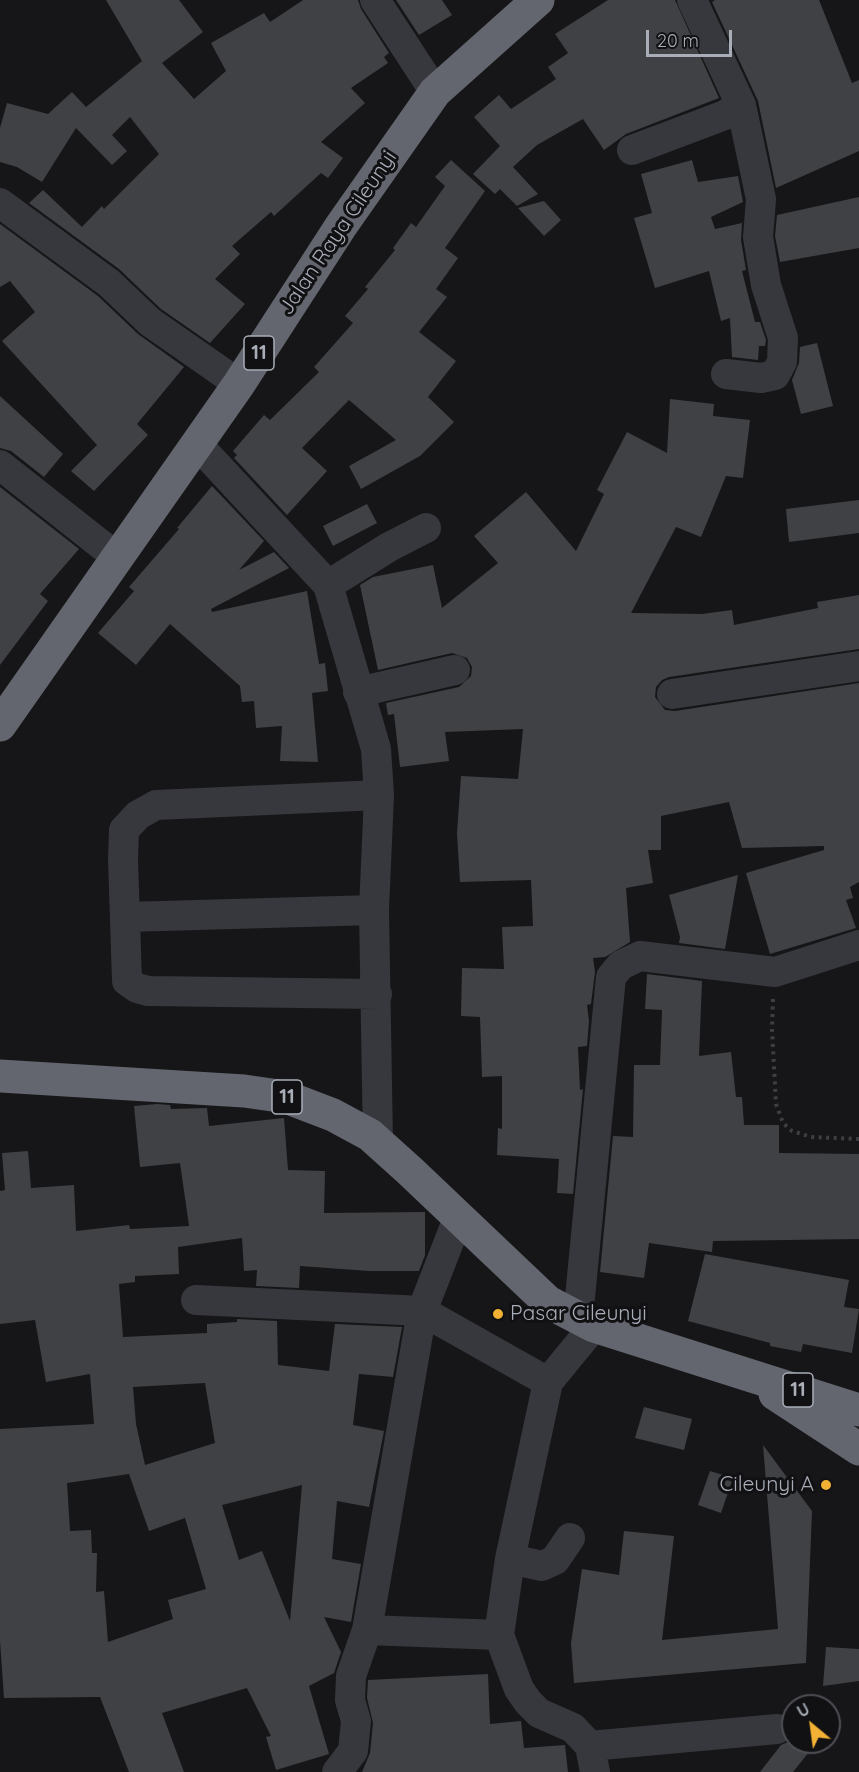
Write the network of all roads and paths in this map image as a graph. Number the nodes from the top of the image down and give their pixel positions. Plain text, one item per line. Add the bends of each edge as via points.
1 (375, 0) edge
2 (538, 0) edge
3 (692, 0) edge
4 (435, 92) junction
5 (741, 105) junction
6 (632, 150) dead end
7 (0, 203) edge
8 (726, 374) dead end
9 (239, 384) junction
10 (197, 444) junction
11 (0, 465) edge
12 (426, 528) dead end
13 (118, 558) junction
14 (328, 585) junction
15 (859, 666) edge
16 (455, 670) dead end
17 (358, 692) junction
18 (672, 694) dead end
19 (0, 725) edge
20 (379, 795) junction
21 (374, 910) junction
22 (126, 917) junction
23 (859, 945) edge
24 (775, 972) junction
25 (377, 994) junction
26 (0, 1076) edge
27 (859, 1139) edge
28 (378, 1143) junction
29 (459, 1216) junction
30 (196, 1300) dead end
31 (422, 1311) junction
32 (586, 1322) junction
33 (738, 1370) junction
34 (548, 1382) junction
35 (859, 1410) edge
36 (859, 1449) edge
37 (570, 1538) dead end
38 (510, 1559) junction
39 (367, 1630) junction
40 (498, 1635) junction
41 (777, 1729) dead end
42 (592, 1759) edge
43 (338, 1772) edge

1 - 4 street
2 - 4 highway, Jalan Raya Cileunyi / 11
3 - 5 street
4 - 9 highway, Jalan Raya Cileunyi / 11 via 341,226
5 - 6 street via 725,115
5 - 8 street via 761,199 758,237 765,285 783,338 782,362 775,375 761,378
7 - 9 street via 109,283 150,322
9 - 10 highway, Jalan Raya Cileunyi / 11
10 - 13 highway, Jalan Raya Cileunyi / 11
10 - 14 street
11 - 13 street
12 - 14 street
13 - 19 highway, Jalan Raya Cileunyi / 11
14 - 17 street
15 - 18 street
16 - 17 street
17 - 20 street via 376,749
20 - 21 street
20 - 22 street via 156,805 138,815 124,830
21 - 22 street
21 - 25 street
22 - 25 street via 127,981 137,988
23 - 24 street
24 - 27 path via 772,1029 778,1113 783,1124 801,1135
24 - 32 street via 640,956 621,965 611,977
25 - 28 street
26 - 28 highway, 11 via 286,1097 333,1115
28 - 29 highway, 11
29 - 31 street
29 - 32 highway, 11 via 548,1302
30 - 31 street
31 - 34 street
31 - 39 street
32 - 33 highway, 11
32 - 34 street
33 - 35 highway, 11
33 - 36 highway
34 - 38 street
37 - 38 street via 555,1560 542,1566
38 - 40 street
39 - 40 street
39 - 43 street via 351,1676 350,1700 356,1721 353,1751
40 - 42 street via 528,1702 539,1713 573,1728
41 - 42 street

